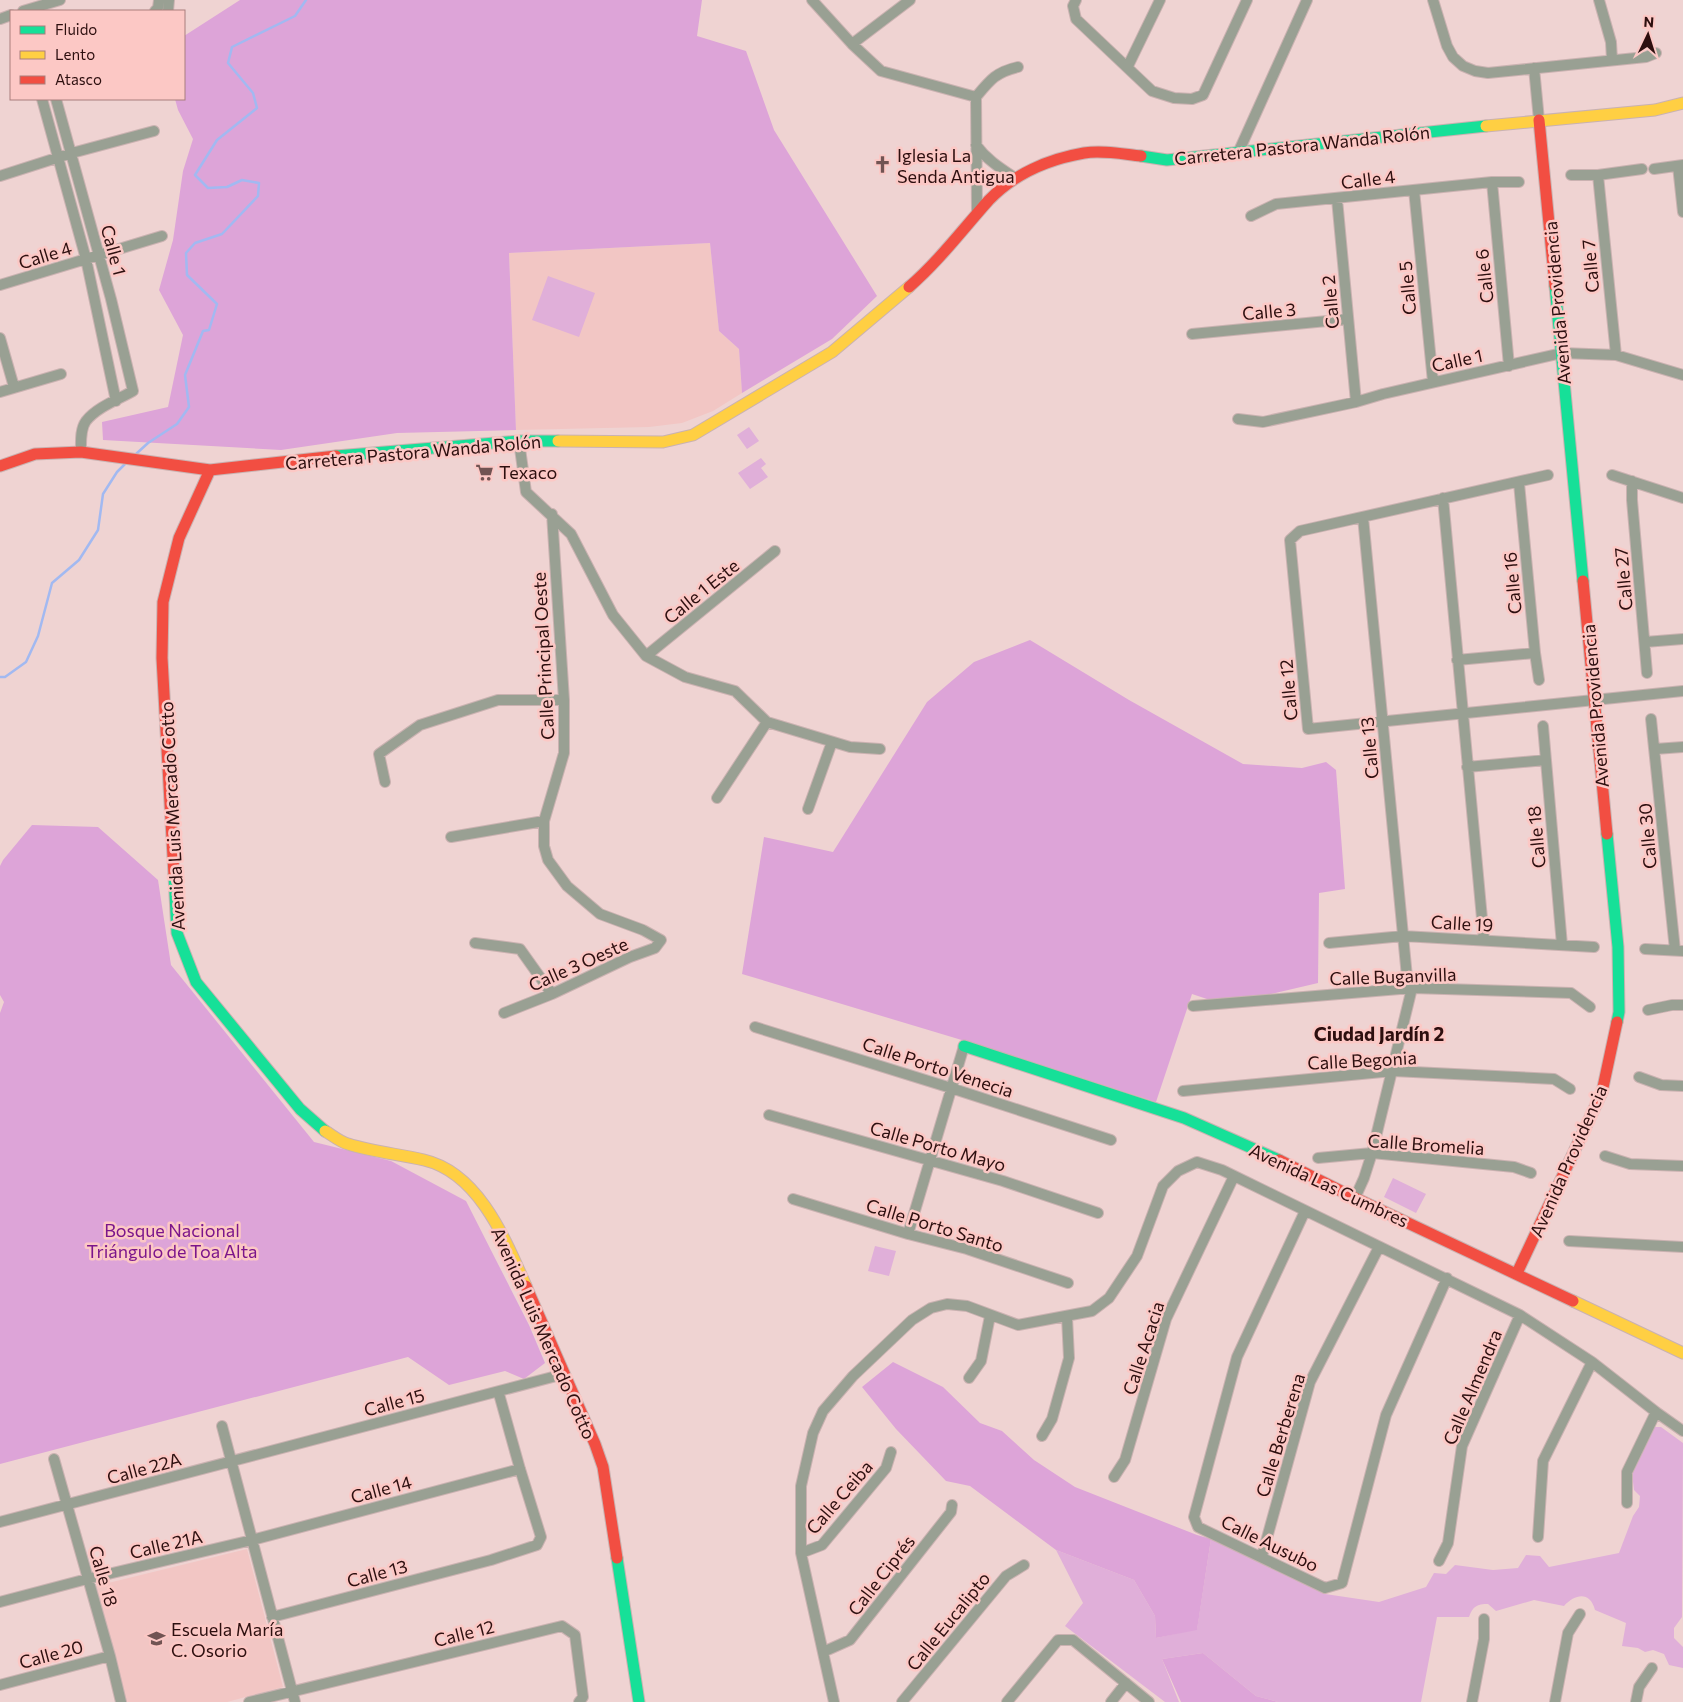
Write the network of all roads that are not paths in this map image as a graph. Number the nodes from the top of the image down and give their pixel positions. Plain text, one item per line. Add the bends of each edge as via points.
1 (60, 0) edge
2 (812, 0) edge
3 (910, 0) edge
4 (1076, 0) edge
5 (1160, 0) edge
6 (1247, 0) edge
7 (1307, 0) edge
8 (1433, 0) edge
9 (1599, 0) edge
10 (26, 10) edge
11 (852, 44) junction
12 (1656, 53) dead end
13 (1612, 60) junction
14 (1128, 66) junction
15 (1018, 68) dead end
16 (1534, 68) junction
17 (976, 97) junction
18 (42, 100) edge
19 (56, 100) edge
20 (1683, 103) edge
21 (1539, 120) junction
22 (154, 131) dead end
23 (976, 145) junction
24 (72, 153) junction
25 (1238, 153) junction
26 (59, 158) junction
27 (1680, 166) edge
28 (1642, 169) dead end
29 (1654, 169) dead end
30 (1020, 175) junction
31 (1571, 175) dead end
32 (1598, 175) junction
33 (0, 176) edge
34 (1492, 182) junction
35 (1519, 182) dead end
36 (1414, 190) junction
37 (1337, 199) junction
38 (1683, 212) edge
39 (978, 214) junction
40 (1251, 216) dead end
41 (162, 236) dead end
42 (98, 256) junction
43 (86, 259) junction
44 (0, 285) edge
45 (1348, 320) junction
46 (1192, 334) dead end
47 (0, 338) edge
48 (1562, 353) junction
49 (1616, 355) junction
50 (1509, 366) junction
51 (61, 374) dead end
52 (1683, 375) edge
53 (1433, 382) junction
54 (14, 387) junction
55 (0, 392) edge
56 (116, 401) junction
57 (1356, 402) junction
58 (1238, 419) dead end
59 (519, 441) junction
60 (81, 452) junction
61 (0, 466) edge
62 (210, 470) junction
63 (1548, 475) dead end
64 (1612, 476) dead end
65 (1632, 481) junction
66 (1519, 483) junction
67 (1443, 498) junction
68 (1683, 498) edge
69 (552, 514) junction
70 (1363, 517) junction
71 (775, 551) dead end
72 (1683, 639) edge
73 (1645, 642) junction
74 (1535, 653) junction
75 (646, 656) junction
76 (1457, 660) junction
77 (1647, 673) dead end
78 (1539, 680) dead end
79 (1683, 691) edge
80 (1595, 699) junction
81 (564, 700) junction
82 (1462, 714) junction
83 (1651, 720) dead end
84 (1382, 721) junction
85 (767, 722) junction
86 (1543, 726) dead end
87 (832, 742) junction
88 (1683, 747) edge
89 (880, 749) dead end
90 (1655, 749) junction
91 (1546, 760) junction
92 (1467, 767) junction
93 (385, 782) dead end
94 (717, 798) dead end
95 (808, 809) dead end
96 (544, 821) junction
97 (451, 837) dead end
98 (1403, 936) junction
99 (661, 940) joint
100 (1484, 940) junction
101 (475, 943) dead end
102 (1329, 943) dead end
103 (1562, 945) junction
104 (1594, 947) dead end
105 (1644, 950) dead end
106 (1679, 951) edge
107 (1407, 977) dead end
108 (1412, 988) junction
109 (552, 994) junction
110 (1683, 1005) edge
111 (1193, 1006) dead end
112 (1590, 1007) dead end
113 (1648, 1010) dead end
114 (504, 1014) dead end
115 (755, 1027) dead end
116 (964, 1046) joint
117 (1393, 1071) junction
118 (1639, 1077) dead end
119 (1683, 1086) edge
120 (952, 1088) junction
121 (1570, 1089) dead end
122 (1183, 1091) dead end
123 (769, 1115) dead end
124 (1111, 1140) dead end
125 (1372, 1153) junction
126 (1605, 1156) dead end
127 (1318, 1158) dead end
128 (930, 1161) junction
129 (1683, 1166) edge
130 (1531, 1173) dead end
131 (1234, 1176) junction
132 (1355, 1198) junction
133 (793, 1199) dead end
134 (1306, 1211) junction
135 (1098, 1213) dead end
136 (908, 1234) junction
137 (1568, 1241) dead end
138 (1379, 1247) junction
139 (1683, 1247) edge
140 (1517, 1273) junction
141 (1447, 1278) junction
142 (1068, 1284) dead end
143 (1520, 1315) junction
144 (990, 1316) junction
145 (1067, 1317) junction
146 (1683, 1353) edge
147 (1592, 1362) junction
148 (564, 1374) junction
149 (969, 1378) dead end
150 (497, 1392) junction
151 (1656, 1412) junction
152 (222, 1426) dead end
153 (1683, 1431) edge
154 (1042, 1436) dead end
155 (891, 1452) dead end
156 (54, 1459) dead end
157 (231, 1462) junction
158 (520, 1469) junction
159 (1114, 1477) dead end
160 (1627, 1503) dead end
161 (66, 1505) junction
162 (952, 1505) dead end
163 (0, 1522) edge
164 (1538, 1537) dead end
165 (252, 1540) junction
166 (800, 1553) junction
167 (1262, 1556) junction
168 (1439, 1561) dead end
169 (1024, 1565) dead end
170 (87, 1579) junction
171 (0, 1602) edge
172 (1580, 1614) dead end
173 (272, 1618) junction
174 (1484, 1619) dead end
175 (823, 1652) junction
176 (110, 1656) junction
177 (1652, 1668) dead end
178 (1126, 1683) junction
179 (0, 1685) edge
180 (293, 1697) edge
181 (121, 1702) edge
182 (249, 1702) edge
183 (579, 1702) edge
184 (639, 1702) edge
185 (834, 1702) edge
186 (902, 1702) edge
187 (1007, 1702) edge
188 (1111, 1702) edge
189 (1149, 1702) edge
190 (1472, 1702) edge
191 (1555, 1702) edge
192 (1636, 1702) edge

1 - 10 street
2 - 11 street
3 - 11 street
4 - 14 street via 1073,6 1076,19
5 - 14 street
6 - 14 street via 1204,95 1174,98 1152,91
7 - 25 street
8 - 16 street via 1446,46 1463,66 1488,72
9 - 13 street via 1611,42
11 - 17 street via 881,71
12 - 13 street
13 - 16 street
15 - 17 street via 992,78
16 - 21 street
17 - 23 street
18 - 26 street, Calle 1
19 - 24 street, Calle 1
20 - 21 street, Carretera Pastora Wanda Rolón via 1655,110
21 - 25 street, Carretera Pastora Wanda Rolón
21 - 48 street, Avenida Providencia
22 - 24 street
23 - 30 street via 992,164
23 - 39 street
24 - 26 street
24 - 42 street, Calle 1
25 - 30 street, Carretera Pastora Wanda Rolón via 1167,160 1116,153 1085,153 1055,160
26 - 33 street
26 - 43 street, Calle 1
27 - 29 street
27 - 38 street
28 - 32 street
30 - 39 street, Carretera Pastora Wanda Rolón via 991,198
31 - 32 street
32 - 49 street, Calle 7
34 - 35 street, Calle 4
34 - 36 street, Calle 4
34 - 50 street, Calle 6
36 - 37 street, Calle 4
36 - 53 street, Calle 5
37 - 40 street, Calle 4 via 1276,204
37 - 45 street, Calle 2
39 - 59 street, Carretera Pastora Wanda Rolón via 923,275 832,352 693,435 663,442
41 - 42 street, Calle 4
42 - 43 street, Calle 4
42 - 56 street, Calle 1 via 133,391
43 - 44 street, Calle 4
43 - 56 street, Calle 1
45 - 46 street, Calle 3
45 - 57 street, Calle 2
47 - 54 street
48 - 49 street, Calle 1
48 - 50 street, Calle 1
48 - 80 street, Avenida Providencia
49 - 52 street, Calle 1
50 - 53 street, Calle 1
51 - 54 street
53 - 57 street, Calle 1
54 - 55 street
56 - 60 street, Calle 1 via 86,421
57 - 58 street, Calle 1 via 1263,422
59 - 62 street, Carretera Pastora Wanda Rolón via 362,453
59 - 69 street via 526,492
60 - 61 street, Carretera Pastora Wanda Rolón via 36,454
60 - 62 street, Carretera Pastora Wanda Rolón
62 - 148 street, Avenida Luis Mercado Cotto via 179,538 163,602 162,658 177,933 196,982 300,1109 320,1128 347,1144 426,1160 448,1169 479,1198 505,1239
63 - 66 street, Calle 12
64 - 65 street
65 - 68 street
65 - 73 street, Calle 27
66 - 67 street, Calle 12
66 - 74 street, Calle 16
67 - 70 street, Calle 12
67 - 76 street
69 - 75 street via 571,534 613,615
69 - 81 street, Calle Principal Oeste
70 - 84 street, Calle 13
70 - 84 street, Calle 12 via 1300,530 1290,540 1308,729
71 - 75 street, Calle 1 Este
72 - 73 street
73 - 77 street, Calle 27
74 - 76 street
74 - 78 street, Calle 16
75 - 85 street via 685,677 734,691
76 - 82 street
79 - 80 street, Calle 12
80 - 82 street, Calle 12
80 - 140 street, Avenida Providencia via 1618,947 1619,1012 1602,1092
81 - 93 street via 498,700 420,725 379,754
81 - 96 street, Calle Principal Oeste via 564,753
82 - 84 street, Calle 12
82 - 92 street
83 - 90 street, Calle 30
84 - 98 street, Calle 13
85 - 87 street
85 - 94 street
86 - 91 street, Calle 18
87 - 89 street
87 - 95 street
88 - 90 street
90 - 106 street, Calle 30
91 - 92 street
91 - 103 street, Calle 18
92 - 100 street
96 - 97 street
96 - 99 street, Calle Principal Oeste via 544,846 548,860 567,886 600,914
98 - 100 street, Calle 19
98 - 102 street, Calle 19
98 - 107 street, Calle 13
99 - 109 street, Calle 3 Oeste via 655,948
100 - 103 street, Calle 19
101 - 109 street via 520,949
103 - 104 street, Calle 19
105 - 106 street
108 - 111 street, Calle Buganvilla
108 - 112 street, Calle Buganvilla via 1571,993
108 - 117 street
109 - 114 street, Calle 3 Oeste
110 - 113 street
115 - 120 street, Calle Porto Venecia
116 - 120 street
116 - 132 street, Avenida Las Cumbres via 1184,1118 1284,1162
117 - 121 street, Calle Begonia via 1554,1080
117 - 122 street, Calle Begonia
117 - 125 street
118 - 119 street via 1661,1085
120 - 124 street, Calle Porto Venecia
120 - 128 street
123 - 128 street, Calle Porto Mayo
125 - 127 street, Calle Bromelia
125 - 130 street, Calle Bromelia via 1514,1167
125 - 132 street
126 - 129 street via 1630,1164
128 - 135 street, Calle Porto Mayo
128 - 136 street
131 - 134 street
131 - 145 street via 1197,1162 1178,1171 1163,1186 1137,1256 1109,1298 1092,1311
131 - 159 street, Calle Acacia via 1166,1318 1125,1460
132 - 140 street, Avenida Las Cumbres
133 - 136 street, Calle Porto Santo
134 - 138 street
134 - 167 street, Calle Ausubo via 1237,1357 1194,1517 1198,1527
136 - 142 street, Calle Porto Santo
137 - 139 street
138 - 141 street
138 - 167 street, Calle Berberena via 1310,1382
140 - 146 street, Avenida Las Cumbres
141 - 143 street
141 - 167 street, Calle Ausubo via 1386,1415 1342,1583 1325,1588
143 - 147 street
143 - 168 street, Calle Almendra via 1462,1446 1448,1543
144 - 145 street via 1018,1325
144 - 149 street via 981,1361
144 - 166 street via 967,1306 947,1304 931,1308 912,1320 853,1376 824,1411 813,1433 801,1486
145 - 154 street via 1069,1358 1052,1419
147 - 151 street
147 - 164 street via 1543,1461
148 - 150 street, Calle 15
148 - 184 street, Avenida Luis Mercado Cotto via 603,1467
150 - 157 street, Calle 15
150 - 158 street
151 - 153 street
151 - 160 street via 1627,1472
152 - 157 street
155 - 166 street, Calle Ceiba via 886,1468 822,1545
156 - 161 street, Calle 18
157 - 161 street, Calle 22A
157 - 165 street
158 - 165 street, Calle 14
158 - 173 street, Calle 13 via 541,1537 537,1545
161 - 163 street, Calle 22A
161 - 170 street, Calle 18
162 - 175 street, Calle Ciprés via 951,1512 850,1640
165 - 170 street, Calle 21A
165 - 173 street
166 - 175 street
169 - 186 street, Calle Eucalipto via 1006,1576
170 - 171 street, Calle 21A
170 - 176 street, Calle 18
172 - 191 street via 1568,1633
173 - 180 street
174 - 190 street via 1484,1639
175 - 185 street
176 - 179 street, Calle 20
176 - 181 street, Calle 18
177 - 192 street via 1639,1687
178 - 187 street via 1073,1640 1058,1640
178 - 188 street
178 - 189 street
180 - 182 street
180 - 183 street, Calle 12 via 562,1626 575,1635 583,1697

